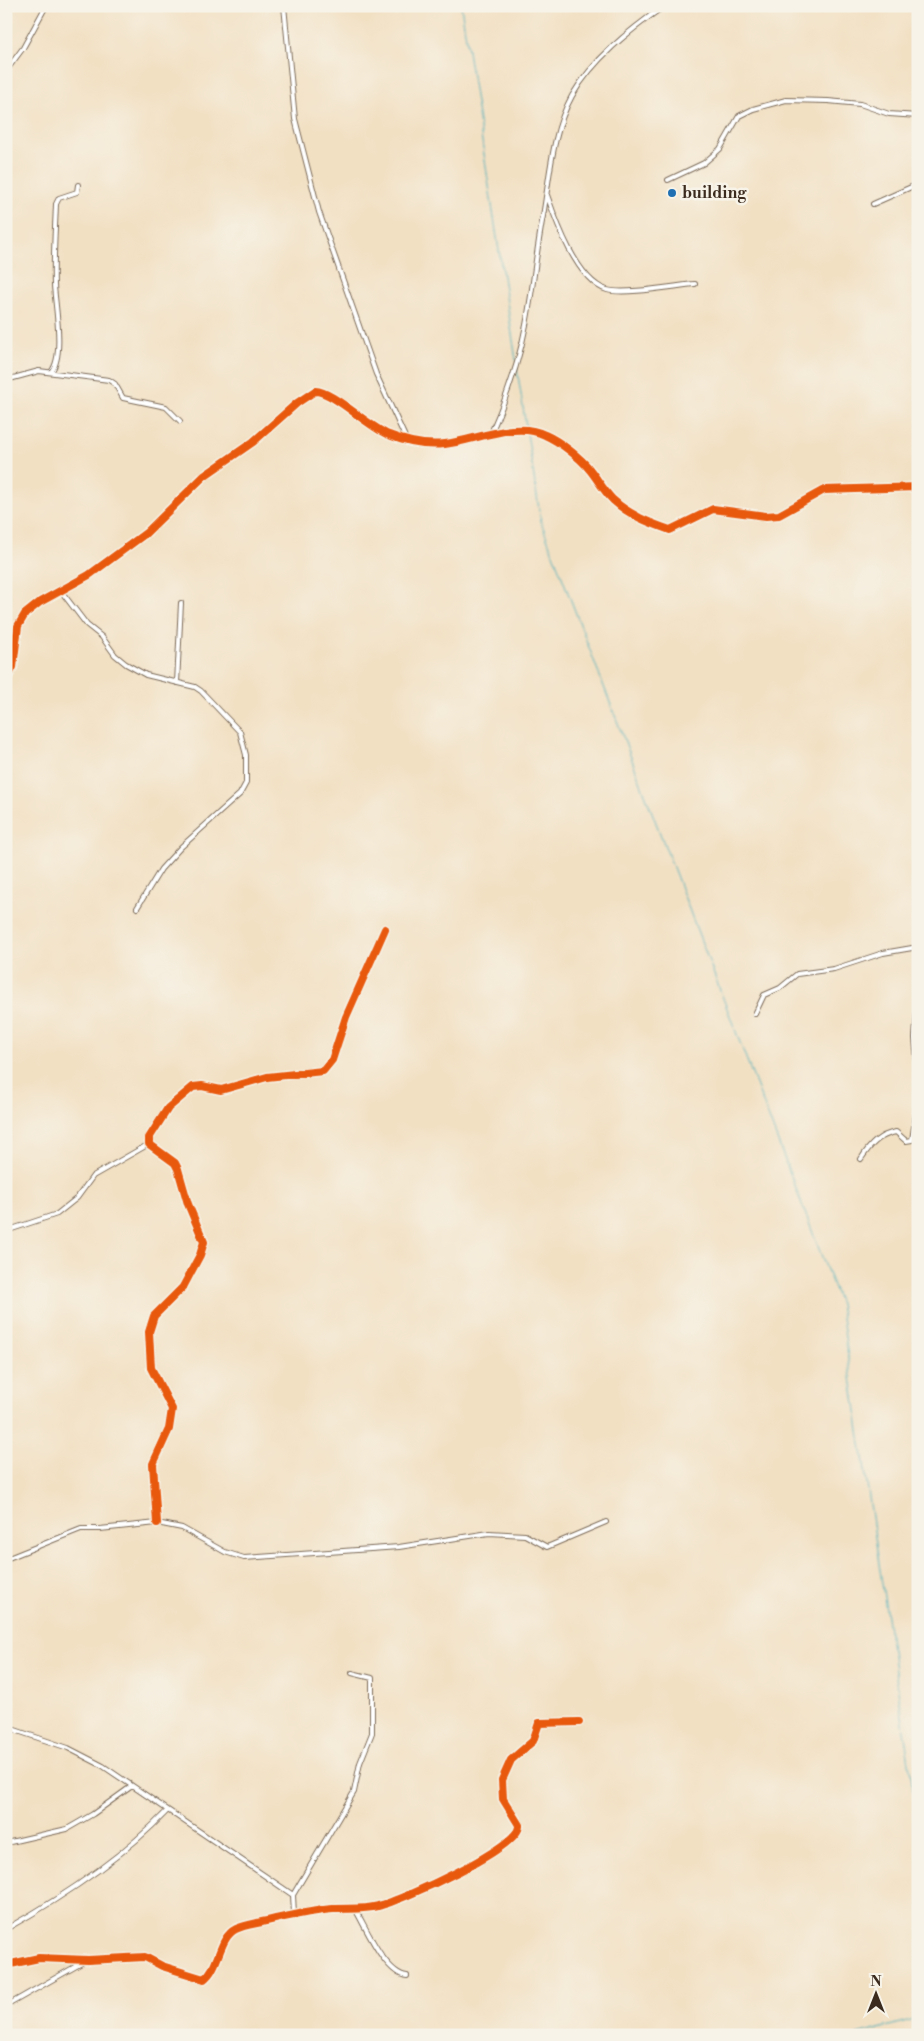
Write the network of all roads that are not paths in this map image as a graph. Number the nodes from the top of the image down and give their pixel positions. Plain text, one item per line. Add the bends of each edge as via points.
1 (46, 6) edge
2 (284, 6) edge
3 (664, 6) edge
4 (6, 71) edge
5 (918, 116) edge
6 (668, 180) dead end
7 (78, 184) dead end
8 (918, 184) edge
9 (546, 192) junction
10 (873, 204) dead end
11 (695, 284) dead end
12 (51, 372) junction
13 (6, 380) edge
14 (180, 421) dead end
15 (491, 433) junction
16 (406, 439) junction
17 (918, 487) edge
18 (61, 591) junction
19 (181, 603) dead end
20 (6, 680) edge
21 (177, 683) junction
22 (137, 908) dead end
23 (385, 929) dead end
24 (918, 948) edge
25 (918, 995) edge
26 (755, 1014) dead end
27 (918, 1074) edge
28 (918, 1101) edge
29 (150, 1144) junction
30 (861, 1159) dead end
31 (6, 1231) edge
32 (606, 1522) dead end
33 (157, 1523) junction
34 (6, 1559) edge
35 (352, 1673) dead end
36 (579, 1722) dead end
37 (6, 1727) edge
38 (132, 1786) junction
39 (167, 1811) junction
40 (6, 1843) edge
41 (293, 1895) junction
42 (355, 1909) junction
43 (294, 1914) junction
44 (6, 1929) edge
45 (88, 1960) junction
46 (6, 1965) edge
47 (407, 1976) dead end
48 (6, 2006) edge

1 - 4 street
2 - 16 street via 295,119 319,212 378,381
3 - 9 street via 618,41 582,79 557,132
5 - 6 street via 888,114 860,104 786,100 739,116 720,148 704,163
7 - 12 street via 74,195 59,198 56,204 54,284 59,324 56,363
8 - 10 street
9 - 11 street via 565,244 588,276 601,287 616,291
9 - 15 street via 525,332 508,391
12 - 13 street via 33,371
12 - 14 street via 113,382 123,398 166,407
15 - 16 street via 436,445
15 - 17 street via 529,429 549,437 588,467 608,495 626,511 670,530 713,509 779,515 824,490
16 - 18 street via 379,431 341,403 315,391 257,439 204,476 146,533 89,575
18 - 20 street via 40,602 21,620 13,667
18 - 21 street via 118,658 141,674
19 - 21 street
21 - 22 street via 201,691 240,732 246,755 247,779 240,794 161,868
23 - 29 street via 346,1017 332,1060 323,1070 267,1077 221,1090 193,1087 165,1112 149,1138
24 - 26 street via 883,953 834,969 797,974 764,996
25 - 27 street via 915,1038
28 - 30 street via 912,1140 906,1141 896,1132 886,1134 869,1146
29 - 31 street via 93,1176 78,1198 57,1214
29 - 33 street via 175,1163 204,1242 182,1287 154,1316 149,1332 151,1368 172,1409 169,1429 153,1464
32 - 33 street via 547,1547 525,1535 489,1533 399,1547 244,1558 234,1556 182,1528
33 - 34 street via 100,1530 81,1528
35 - 41 street via 372,1678 371,1739 360,1763 351,1799
36 - 42 street via 539,1723 533,1741 507,1765 501,1795 519,1825 519,1832 466,1868 377,1907
37 - 38 street via 84,1754
38 - 39 street
38 - 40 street via 67,1830
39 - 41 street
39 - 44 street via 120,1854
41 - 43 street
42 - 43 street
42 - 47 street via 388,1965 398,1974
43 - 45 street via 233,1930 204,1979 145,1957
45 - 46 street via 38,1958
45 - 48 street

